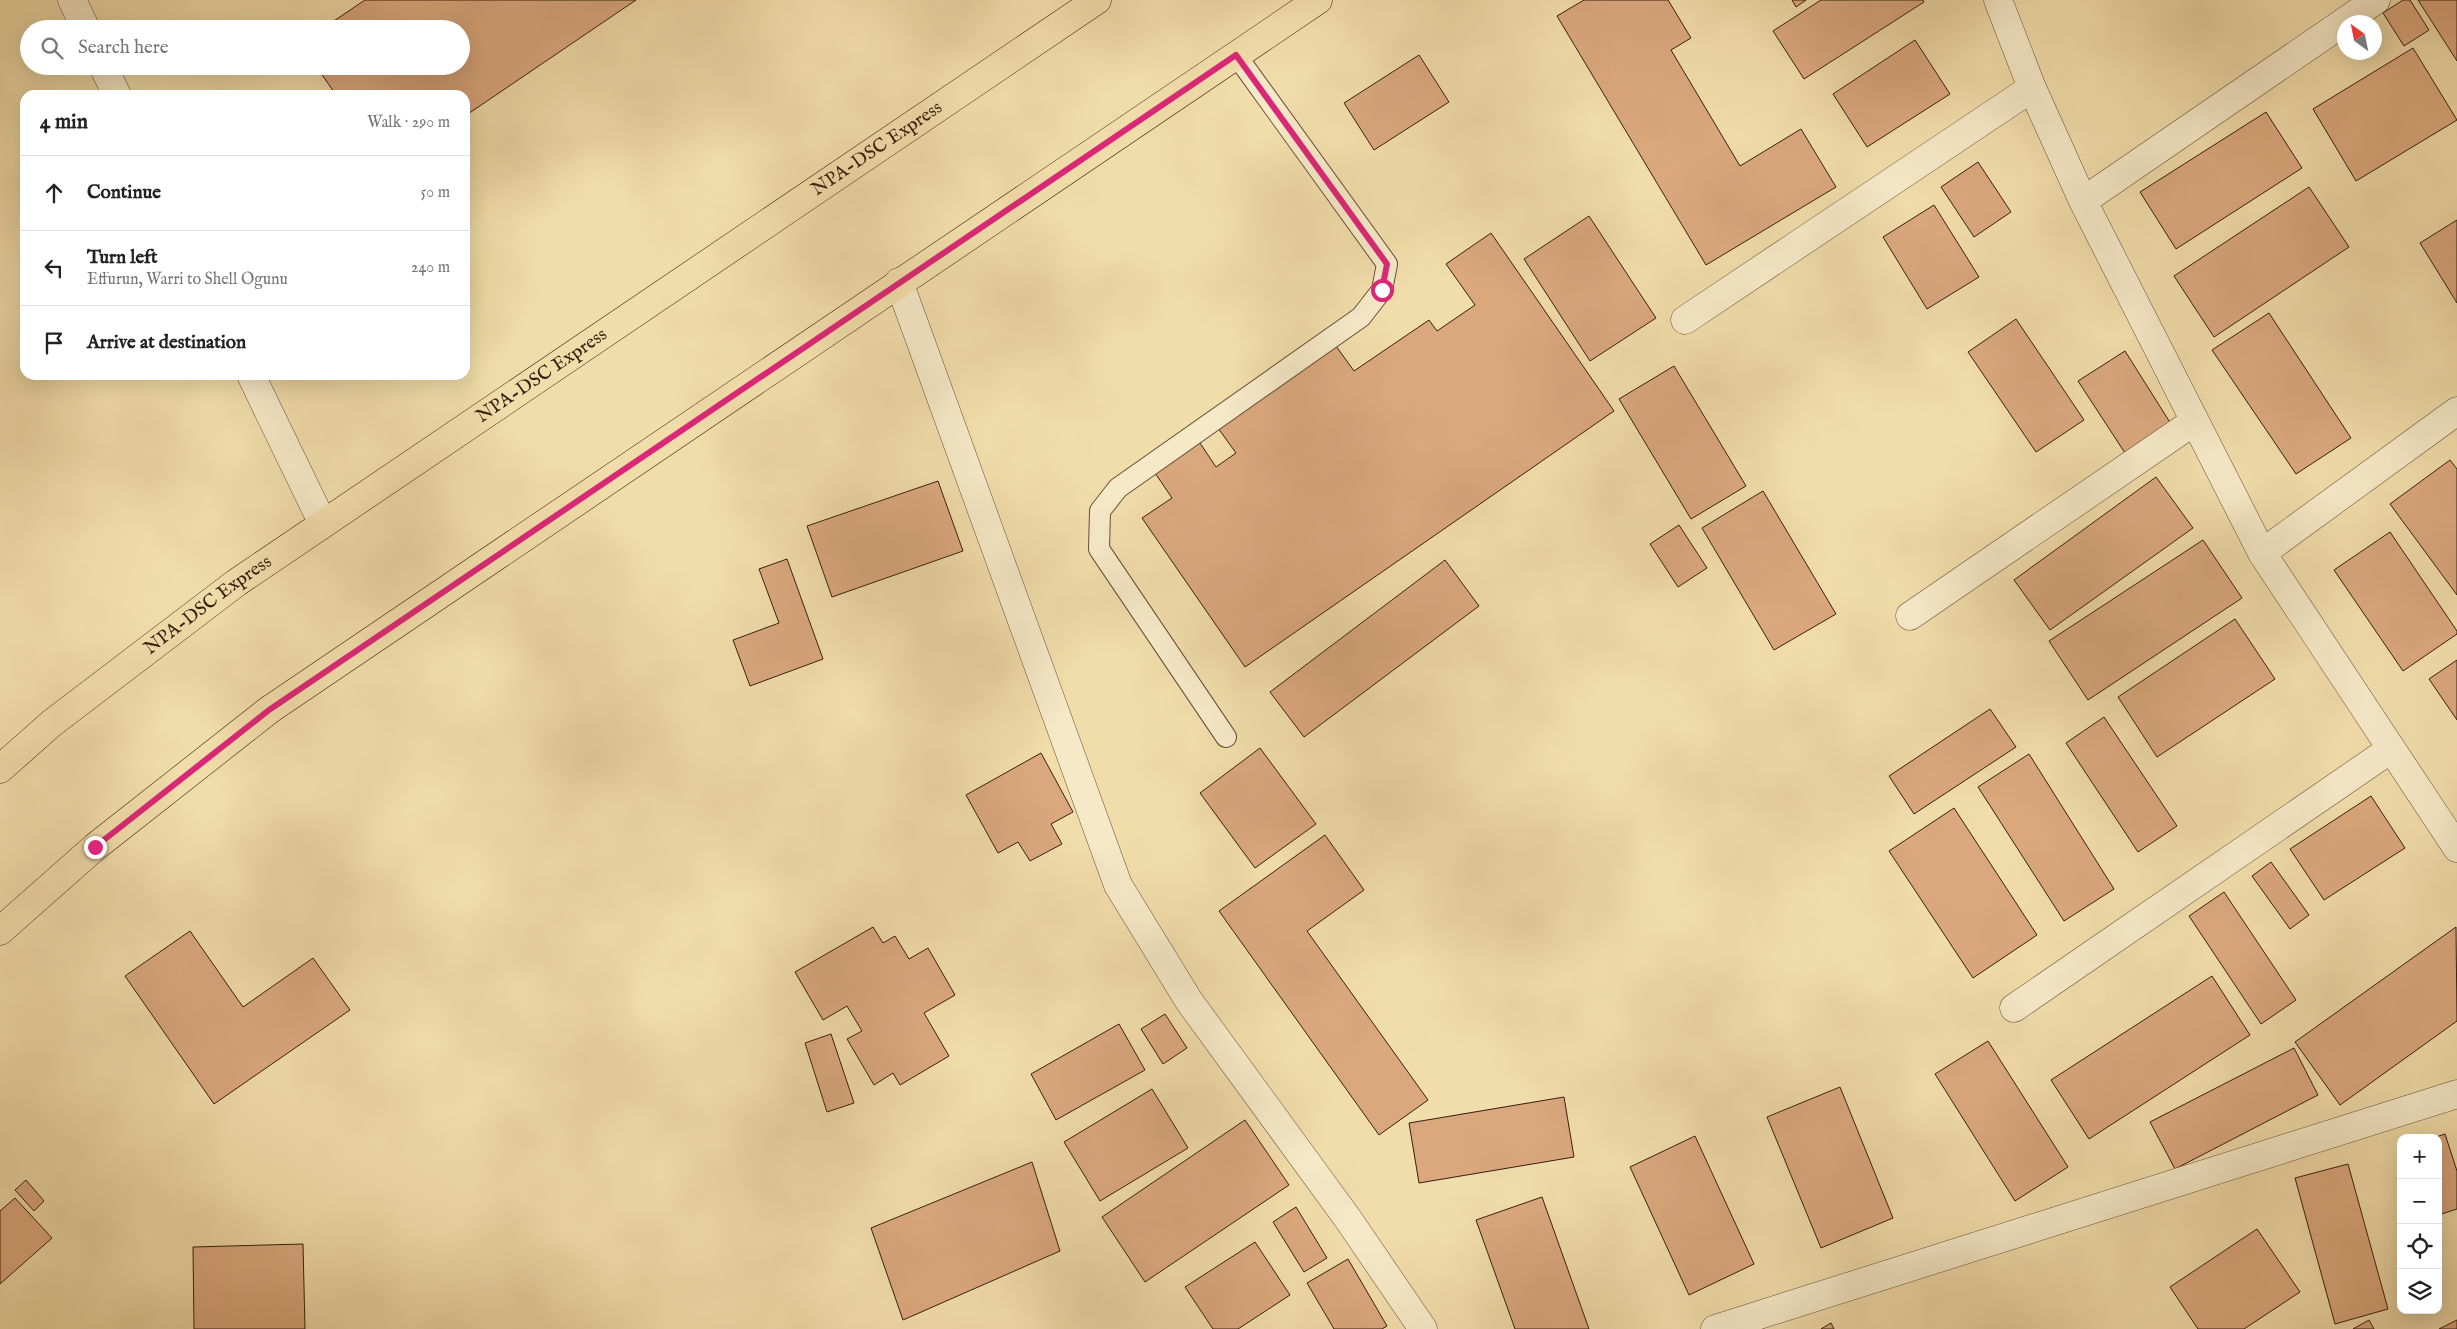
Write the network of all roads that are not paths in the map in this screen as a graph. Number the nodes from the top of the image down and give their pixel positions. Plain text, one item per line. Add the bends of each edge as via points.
1 (72, 0) edge
2 (1097, 0) edge
3 (1318, 0) edge
4 (1998, 0) edge
5 (2376, 0) edge
6 (82, 20) edge
7 (1236, 55) junction
8 (108, 75) edge
9 (2032, 88) junction
10 (115, 90) edge
11 (2083, 201) junction
12 (899, 282) junction
13 (1685, 320) dead end
14 (253, 380) edge
15 (2457, 410) edge
16 (2195, 421) junction
17 (323, 524) junction
18 (2262, 553) junction
19 (1910, 616) dead end
20 (1226, 737) dead end
21 (2391, 748) junction
22 (0, 769) edge
23 (2457, 848) edge
24 (0, 931) edge
25 (2014, 1008) dead end
26 (2457, 1094) edge
27 (1423, 1329) edge
28 (1715, 1329) edge

1 - 6 street
2 - 17 main road, NPA-DSC Express
3 - 7 main road
4 - 9 street
5 - 11 street
7 - 12 main road
7 - 20 lane via 1387,264 1382,290 1361,317 1118,488 1100,511 1099,549
8 - 10 street
9 - 11 street
9 - 13 street
11 - 16 street
12 - 24 main road via 269,710 95,847
12 - 27 street via 1118,885 1189,1000 1348,1219
14 - 17 street
15 - 18 street
16 - 18 street
16 - 19 street
17 - 22 main road, NPA-DSC Express via 236,583 52,723
18 - 21 street
21 - 23 street
21 - 25 street
26 - 28 street

